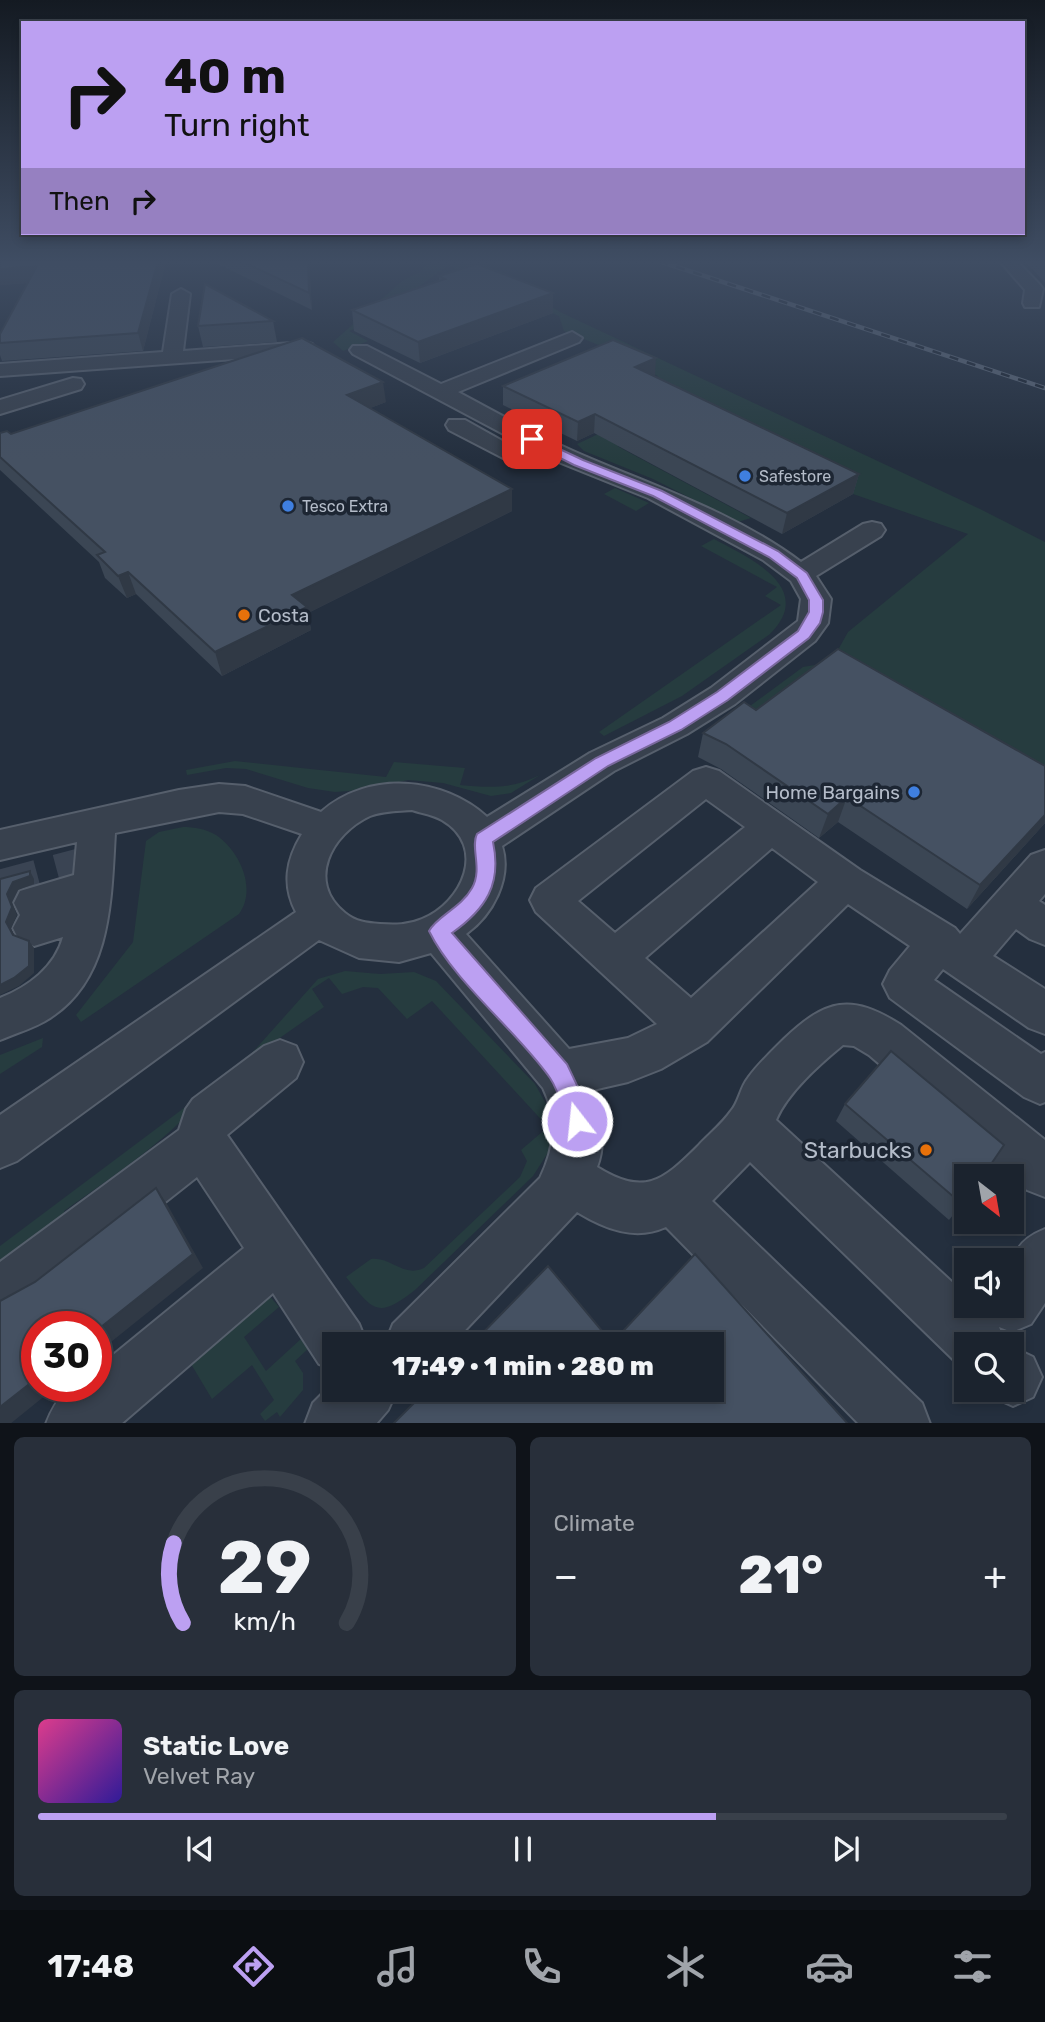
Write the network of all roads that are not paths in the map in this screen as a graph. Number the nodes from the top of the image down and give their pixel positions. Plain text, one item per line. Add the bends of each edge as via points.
1 (176, 327) edge
2 (572, 338) dead end
3 (308, 348) edge
4 (172, 358) junction
5 (0, 370) edge
6 (73, 384) dead end
7 (440, 392) junction
8 (0, 407) edge
9 (532, 439) junction
10 (505, 452) junction
11 (483, 462) dead end
12 (872, 530) dead end
13 (800, 574) junction
14 (97, 823) junction
15 (771, 827) junction
16 (326, 828) junction
17 (483, 839) junction
18 (0, 845) edge
19 (1045, 866) edge
20 (846, 881) junction
21 (1012, 904) junction
22 (88, 915) junction
23 (320, 917) junction
24 (1045, 927) edge
25 (439, 931) junction
26 (952, 950) junction
27 (614, 959) junction
28 (1045, 1014) edge
29 (0, 1019) edge
30 (691, 1027) junction
31 (280, 1062) dead end
32 (559, 1072) junction
33 (1045, 1075) edge
34 (749, 1128) junction
35 (202, 1142) junction
36 (0, 1143) edge
37 (1045, 1172) edge
38 (569, 1178) junction
39 (674, 1199) junction
40 (1045, 1255) edge
41 (292, 1273) junction
42 (1024, 1286) edge
43 (0, 1293) edge
44 (331, 1332) edge
45 (424, 1332) edge
46 (967, 1332) edge
47 (356, 1402) edge
48 (75, 1423) edge
49 (334, 1423) edge
50 (901, 1423) edge

1 - 4 street
2 - 7 street
3 - 4 street
4 - 5 street
6 - 8 street
7 - 9 street
7 - 10 street via 364,352 343,363
9 - 10 street
9 - 13 street via 657,493 774,554
10 - 11 street
12 - 13 street
13 - 17 street via 811,588 816,612 802,636 723,696 602,762
14 - 16 street via 219,798 245,800
14 - 18 street
14 - 22 street
15 - 20 street
15 - 27 street
15 - 27 street via 706,780 550,900
16 - 17 street via 366,803 413,796 456,809
16 - 23 street via 312,849 305,872 306,888
17 - 25 street via 488,864 482,889 465,913
19 - 21 street
20 - 26 street
20 - 30 street
21 - 24 street
21 - 26 street
22 - 22 street via 34,931
22 - 29 street via 62,980 40,1003
23 - 25 street via 343,934 374,943 407,942
23 - 36 street
25 - 32 street
26 - 28 street
26 - 33 street via 905,984 1040,1082
27 - 30 street
30 - 32 street via 641,1058 593,1070
31 - 35 street via 210,1116 203,1126
32 - 38 street via 574,1102 577,1121 576,1158
34 - 37 street via 765,1093 823,1033 847,1024 885,1041
34 - 39 street
34 - 46 street
35 - 41 street
35 - 43 street
38 - 39 street via 619,1206 654,1207
38 - 45 street via 558,1196
39 - 50 street
40 - 42 street
41 - 44 street
41 - 48 street
47 - 49 street

